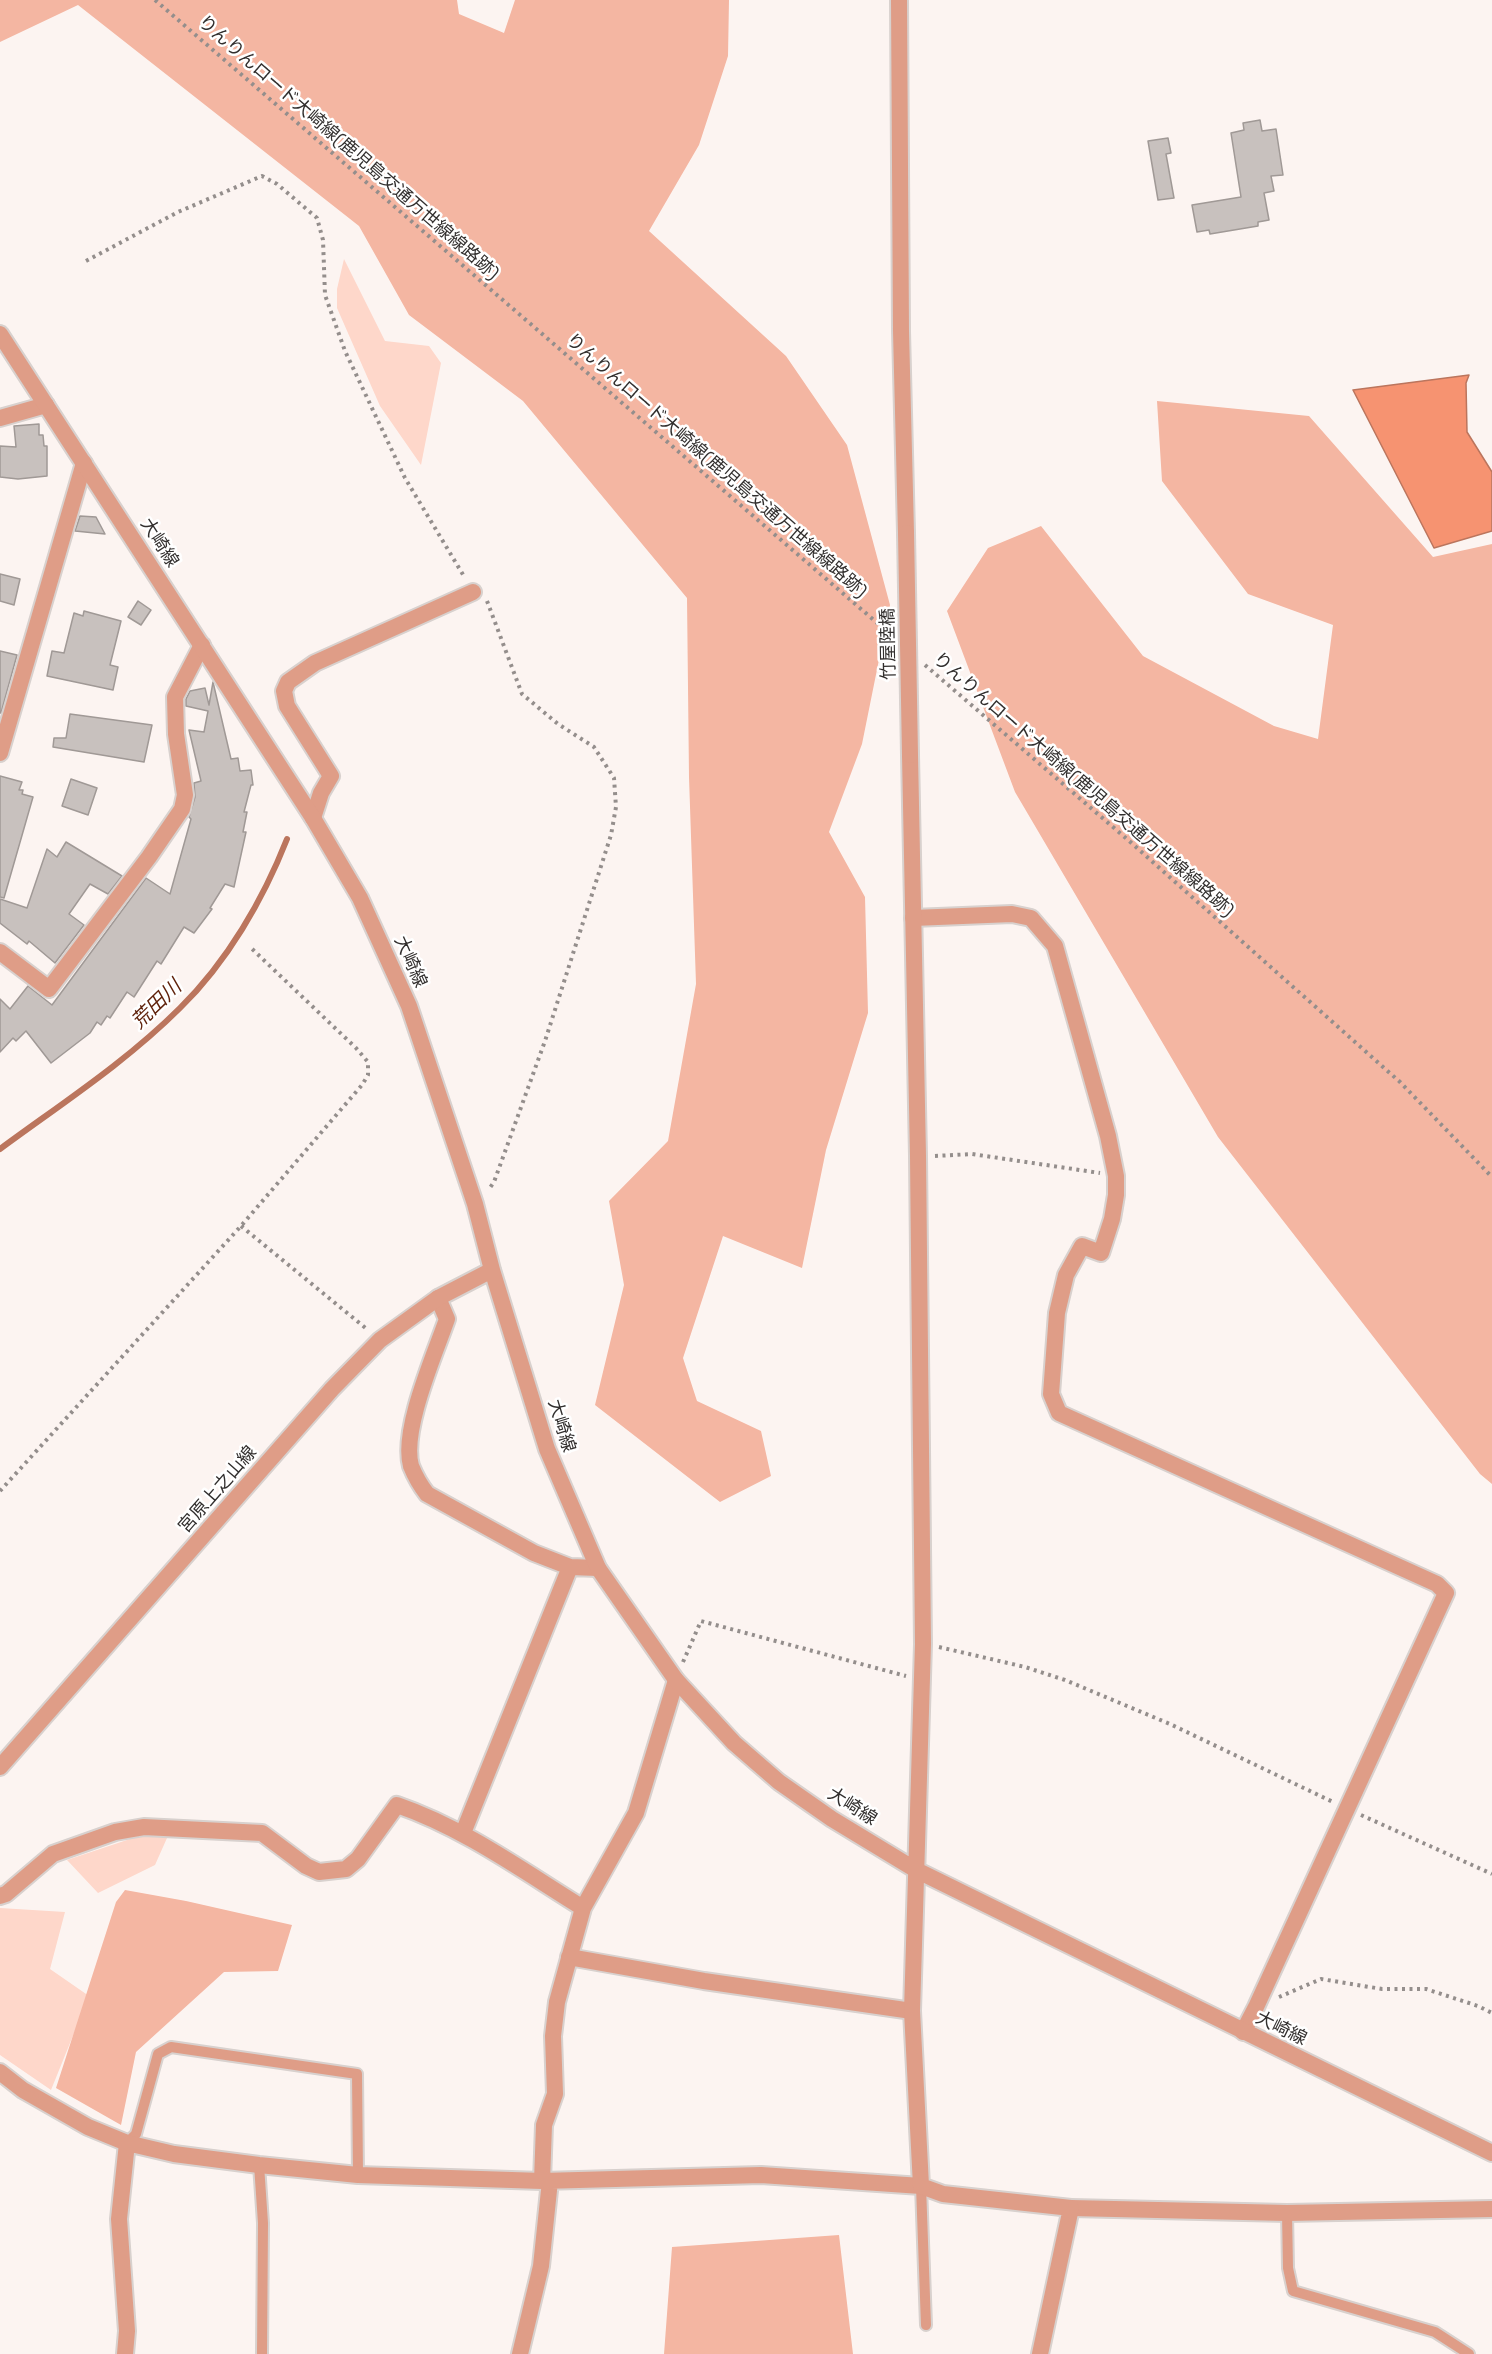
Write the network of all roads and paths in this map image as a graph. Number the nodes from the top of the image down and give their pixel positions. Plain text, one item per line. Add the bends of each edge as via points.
1 (155, 0) edge
2 (899, 0) edge
3 (86, 261) dead end
4 (0, 334) edge
5 (46, 405) junction
6 (0, 418) edge
7 (84, 463) junction
8 (473, 592) junction
9 (898, 641) dead end
10 (202, 645) junction
11 (924, 664) dead end
12 (0, 753) edge
13 (313, 818) junction
14 (913, 918) junction
15 (249, 946) dead end
16 (0, 952) edge
17 (918, 1156) junction
18 (1116, 1176) junction
19 (1492, 1177) edge
20 (475, 1204) junction
21 (241, 1226) junction
22 (492, 1270) junction
23 (438, 1298) junction
24 (380, 1340) junction
25 (0, 1491) edge
26 (570, 1567) junction
27 (598, 1568) junction
28 (923, 1644) junction
29 (676, 1680) junction
30 (921, 1680) junction
31 (0, 1767) edge
32 (1346, 1808) junction
33 (463, 1833) junction
34 (916, 1869) junction
35 (1492, 1874) edge
36 (0, 1896) edge
37 (583, 1908) junction
38 (569, 1957) junction
39 (1256, 2007) junction
40 (912, 2011) junction
41 (1492, 2013) edge
42 (1243, 2032) junction
43 (0, 2072) edge
44 (127, 2143) junction
45 (1492, 2154) edge
46 (259, 2165) junction
47 (358, 2175) junction
48 (546, 2181) junction
49 (921, 2186) junction
50 (1071, 2208) junction
51 (1492, 2209) edge
52 (1287, 2213) junction
53 (926, 2325) dead end
54 (125, 2354) edge
55 (262, 2354) edge
56 (520, 2354) edge
57 (1040, 2354) edge
58 (1469, 2354) edge

1 - 9 path, りんりんロード大崎線(鹿児島交通万世線線路跡)
2 - 14 street, 竹屋陸橋, bridge
3 - 8 path via 178,212 262,176 317,218 323,240 325,295 345,351 405,478
4 - 5 street, 大崎線
5 - 6 street
5 - 7 street, 大崎線
7 - 10 street, 大崎線
7 - 12 street
8 - 13 street via 315,663 288,682 284,691 287,706 331,776
8 - 20 path via 484,595 522,694 594,747 614,778 616,807 542,1052 494,1182
10 - 13 street, 大崎線
10 - 16 street via 175,697 185,795 182,809 49,989
11 - 19 path, りんりんロード大崎線(鹿児島交通万世線線路跡) via 1400,1082
13 - 20 street, 大崎線 via 360,898 409,1006
14 - 17 street, 竹屋陸橋
14 - 18 street via 1012,914 1031,918 1055,946
15 - 21 path via 356,1048 368,1062 368,1075
17 - 18 path via 972,1154
17 - 28 street, 竹屋陸橋
18 - 32 street via 1112,1219 1101,1253 1082,1246 1066,1275 1054,1341 1051,1394 1059,1413 1437,1584 1446,1593
20 - 22 street, 大崎線
21 - 24 path
21 - 25 path
22 - 23 street, 宮原上之山線
22 - 27 street, 大崎線 via 547,1449
23 - 24 street, 宮原上之山線
23 - 26 street via 447,1319 411,1434 410,1463 418,1481 427,1494 534,1553
24 - 31 street, 宮原上之山線 via 332,1389
26 - 27 street
26 - 33 street
27 - 29 street, 大崎線
28 - 30 street, 竹屋陸橋
28 - 32 path via 1065,1680 1170,1724
29 - 30 path via 701,1621
29 - 34 street, 大崎線 via 734,1743 779,1782
29 - 37 street via 636,1813
30 - 34 street, 竹屋陸橋
32 - 35 path
32 - 39 street
33 - 36 street via 397,1805 358,1859 346,1869 319,1872 262,1833 144,1827 115,1832 53,1854
33 - 37 street
34 - 40 street, 竹屋陸橋
34 - 42 street, 大崎線
37 - 38 street
38 - 40 street
38 - 48 street via 553,2036 555,2094 544,2125
39 - 41 path via 1320,1979 1382,1989 1426,1989
39 - 42 street
40 - 49 street, 竹屋陸橋
42 - 45 street, 大崎線
43 - 44 street via 23,2090 88,2127
44 - 46 street via 174,2154
44 - 47 lane via 136,2134 158,2054 171,2047 357,2074
44 - 54 street via 119,2219 127,2331
46 - 47 street
46 - 55 lane via 263,2223
47 - 48 street
48 - 49 street via 761,2175
48 - 56 street via 541,2266
49 - 50 street via 943,2194
49 - 53 lane
50 - 52 street
50 - 57 street
51 - 52 street
52 - 58 lane via 1288,2268 1293,2290 1435,2332

